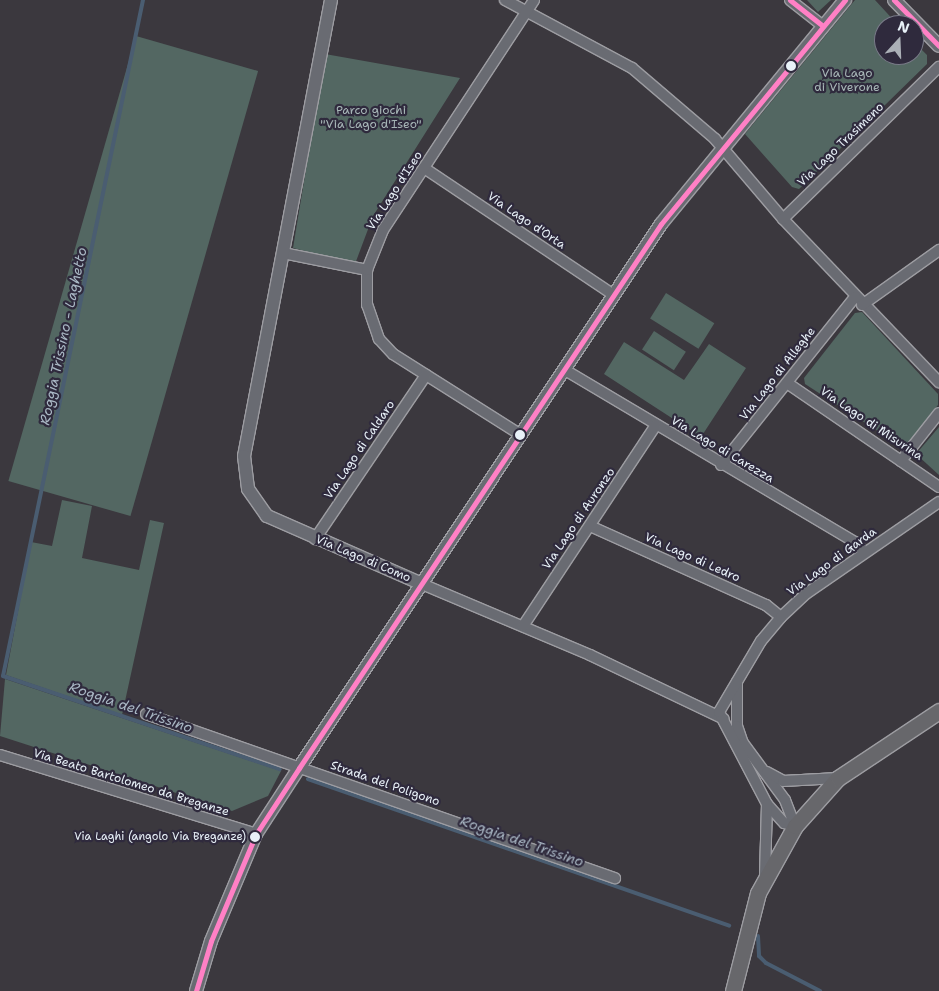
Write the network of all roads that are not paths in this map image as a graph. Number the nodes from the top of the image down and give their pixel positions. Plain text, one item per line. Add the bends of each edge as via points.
1 (331, 0) edge
2 (505, 0) edge
3 (534, 0) edge
4 (845, 0) edge
5 (894, 0) edge
6 (794, 3) edge
7 (528, 10) junction
8 (823, 26) junction
9 (939, 46) edge
10 (939, 68) edge
11 (723, 147) junction
12 (424, 168) junction
13 (783, 219) junction
14 (939, 250) edge
15 (283, 253) junction
16 (367, 270) junction
17 (614, 295) junction
18 (854, 297) junction
19 (862, 305) junction
20 (565, 370) junction
21 (426, 375) junction
22 (939, 382) edge
23 (787, 383) junction
24 (939, 413) edge
25 (656, 425) junction
26 (521, 436) junction
27 (901, 461) junction
28 (721, 465) junction
29 (939, 488) edge
30 (939, 502) edge
31 (590, 526) junction
32 (315, 539) junction
33 (864, 552) junction
34 (422, 584) junction
35 (780, 617) junction
36 (522, 626) junction
37 (737, 682) junction
38 (939, 711) edge
39 (146, 714) dead end
40 (736, 716) junction
41 (721, 719) junction
42 (0, 755) edge
43 (299, 768) junction
44 (766, 772) junction
45 (838, 778) junction
46 (766, 804) junction
47 (795, 826) junction
48 (256, 834) junction
49 (764, 877) junction
50 (615, 878) dead end
51 (196, 991) edge
52 (733, 991) edge

1 - 15 street, Via Lago di Como
2 - 7 street
3 - 7 street, Via Lago d'Iseo
4 - 8 street
5 - 9 street
6 - 8 street
7 - 11 street via 632,68
7 - 12 street, Via Lago d'Iseo
8 - 11 street
10 - 13 street, Via Lago Trasimeno
11 - 13 street
11 - 17 street via 661,224
12 - 16 street, Via Lago d'Iseo via 382,230
12 - 17 street, Via Lago d'Orta
13 - 18 street
14 - 19 street
15 - 16 street
15 - 32 street, Via Lago di Como via 244,456 248,489 267,516
16 - 21 street, Via Lago d'Iseo via 368,304 379,339
17 - 20 street
18 - 19 street
18 - 23 street, Via Lago di Alleghe
19 - 22 street
20 - 25 street, Via Lago di Carezza
20 - 26 street
21 - 26 street, Via Lago d'Iseo
21 - 32 street, Via Lago di Caldaro
23 - 27 street, Via Lago di Misurina
23 - 28 street, Via Lago di Alleghe
24 - 27 street
25 - 28 street, Via Lago di Carezza
25 - 31 street, Via Lago di Auronzo
26 - 34 street
27 - 29 street, Via Lago di Misurina
28 - 33 street, Via Lago di Carezza via 855,542
30 - 33 street, Via Lago di Garda
31 - 35 street, Via Lago di Ledro via 766,605
31 - 36 street, Via Lago di Auronzo
32 - 34 street, Via Lago di Como
33 - 35 street, Via Lago di Garda
34 - 36 street, Via Lago di Como
34 - 43 street
35 - 37 street, Via Lago di Garda
36 - 41 street, Via Lago di Como
37 - 40 street
37 - 41 street, Via Lago di Garda via 719,712
38 - 45 main road
39 - 43 street, Strada del Poligono
40 - 41 street
40 - 44 street via 743,743
41 - 46 street
42 - 48 street, Via Beato Bartolomeo da Breganze
43 - 48 street
43 - 50 street, Strada del Poligono
44 - 45 street via 783,781
44 - 47 street via 792,811
45 - 47 main road
46 - 47 street via 784,823
46 - 49 street
47 - 49 main road
48 - 51 street via 211,940
49 - 52 main road

